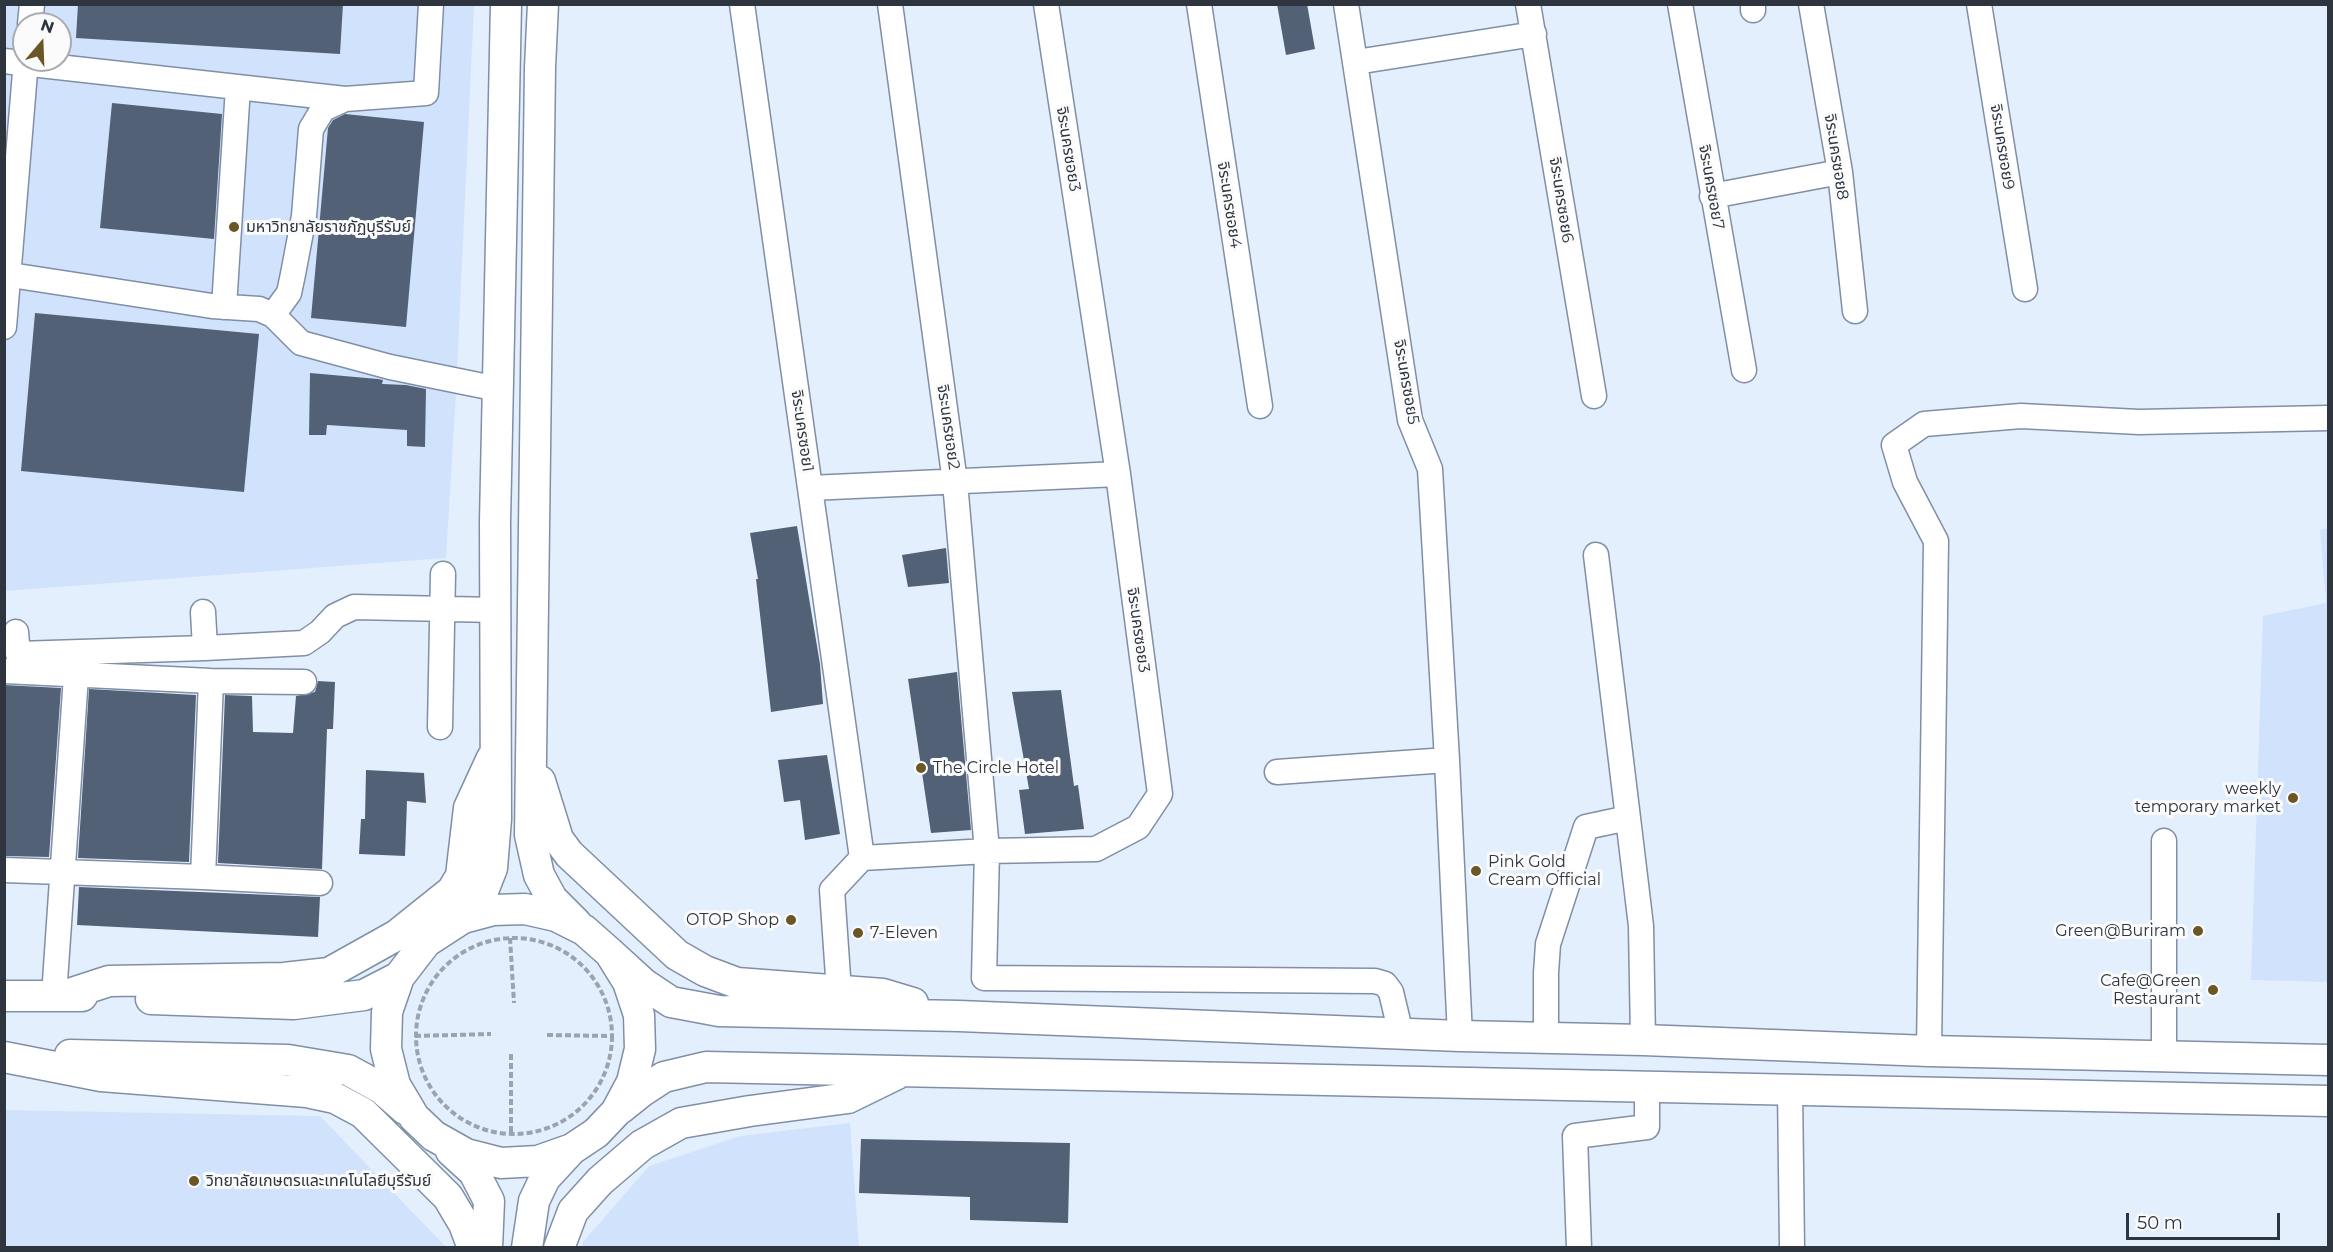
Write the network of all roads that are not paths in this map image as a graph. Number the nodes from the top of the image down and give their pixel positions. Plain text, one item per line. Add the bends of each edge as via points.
1 (431, 4) edge
2 (506, 4) edge
3 (543, 4) edge
4 (742, 4) edge
5 (890, 4) edge
6 (1046, 4) edge
7 (1199, 4) edge
8 (1346, 4) edge
9 (1528, 4) edge
10 (1680, 4) edge
11 (1811, 4) edge
12 (1979, 4) edge
13 (1534, 34) junction
14 (1356, 62) junction
15 (72, 67) edge
16 (18, 72) edge
17 (238, 87) junction
18 (345, 99) junction
19 (1840, 172) junction
20 (1712, 196) junction
21 (7, 274) edge
22 (2025, 289) dead end
23 (224, 307) junction
24 (1855, 311) dead end
25 (273, 315) junction
26 (4, 327) edge
27 (1744, 370) dead end
28 (498, 389) junction
29 (1594, 396) dead end
30 (1260, 406) dead end
31 (2328, 418) edge
32 (1118, 474) junction
33 (955, 482) junction
34 (810, 488) junction
35 (1596, 555) dead end
36 (443, 574) dead end
37 (444, 609) junction
38 (496, 610) junction
39 (203, 612) dead end
40 (16, 632) dead end
41 (205, 648) junction
42 (4, 671) edge
43 (76, 676) junction
44 (211, 681) junction
45 (304, 682) dead end
46 (440, 727) dead end
47 (498, 747) junction
48 (531, 754) junction
49 (1448, 760) junction
50 (1277, 772) dead end
51 (1628, 818) junction
52 (2164, 841) dead end
53 (987, 851) junction
54 (862, 858) junction
55 (4, 870) edge
56 (63, 871) junction
57 (203, 877) junction
58 (320, 883) dead end
59 (463, 918) junction
60 (584, 930) junction
61 (610, 953) junction
62 (399, 977) junction
63 (839, 991) junction
64 (4, 996) edge
65 (59, 996) junction
66 (959, 1016) junction
67 (1401, 1034) junction
68 (1460, 1036) junction
69 (1546, 1038) junction
70 (1643, 1040) junction
71 (1929, 1051) junction
72 (4, 1055) edge
73 (2164, 1057) junction
74 (2328, 1060) edge
75 (902, 1071) junction
76 (1647, 1088) junction
77 (1791, 1090) junction
78 (2328, 1101) edge
79 (616, 1112) junction
80 (424, 1126) junction
81 (572, 1149) junction
82 (473, 1248) edge
83 (487, 1248) edge
84 (527, 1248) edge
85 (559, 1248) edge
86 (1579, 1248) edge
87 (1792, 1248) edge

1 - 18 street via 426,93
2 - 28 main road
3 - 48 main road
4 - 34 street, จิระนครซอย1
5 - 33 street, จิระนครซอย2
6 - 32 street, จิระนครซอย3
7 - 30 street, จิระนครซอย4
8 - 14 street, จิระนครซอย5
9 - 13 street, จิระนครซอย6
10 - 20 street, จิระนครซอย7
11 - 19 street, จิระนครซอย8
12 - 22 street, จิระนครซอย9
13 - 14 street
13 - 29 street, จิระนครซอย6
14 - 49 street, จิระนครซอย5 via 1410,420 1430,469
15 - 17 street
16 - 21 street
17 - 18 street
17 - 23 street
18 - 25 street via 322,109 311,129 304,216 293,273 289,292
19 - 20 street
19 - 24 street, จิระนครซอย8
20 - 27 street, จิระนครซอย7
21 - 23 street
21 - 26 street
23 - 25 street via 259,309
25 - 28 street via 301,343 390,367
28 - 38 main road
31 - 71 street via 2139,422 2021,416 1924,424 1894,445 1905,482 1936,541
32 - 33 street
32 - 53 street, จิระนครซอย3 via 1160,794 1138,827 1096,849
33 - 34 street
33 - 53 street, จิระนครซอย2
34 - 54 street, จิระนครซอย1
35 - 51 street
36 - 37 street
37 - 38 street
37 - 41 street via 354,607 335,616 304,643
37 - 46 street
38 - 47 main road
39 - 41 street
40 - 41 street via 18,654
42 - 43 street
43 - 44 street
43 - 56 street
44 - 45 street
44 - 57 street
47 - 59 main road via 492,868 481,896
47 - 65 main road via 469,808 461,876 452,891 397,935 329,973 284,978 109,981
48 - 60 main road via 530,835 539,874 552,900
48 - 63 main road via 558,839 569,854 677,955 737,983
49 - 50 street
49 - 68 street, จิระนครซอย5
51 - 69 street via 1586,827 1548,944
51 - 70 street via 1641,926
52 - 73 street
53 - 54 street, จิระนครซอย3
53 - 67 street, จิระนครซอย2 via 984,978 1375,981 1385,984 1391,992
54 - 63 street via 832,890
55 - 56 street
56 - 57 street
56 - 65 street
57 - 58 street
59 - 60 main road via 493,910 525,909 556,916
59 - 62 main road via 426,942
60 - 61 main road
61 - 66 main road via 671,1002 719,1011
61 - 79 main road via 628,982 639,1014 640,1049 632,1082
62 - 65 main road via 364,995 294,1004
62 - 80 main road via 387,1012 386,1049 395,1085
63 - 66 main road via 883,994
64 - 65 main road
66 - 67 main road
67 - 68 main road
68 - 69 main road
69 - 70 main road
70 - 71 main road
71 - 73 main road
72 - 80 main road via 288,1060 348,1070 381,1088
72 - 82 main road via 101,1076 307,1092 335,1098 363,1113 448,1197
73 - 74 main road
75 - 76 main road
75 - 79 main road via 706,1067 664,1077
75 - 85 main road via 848,1098 681,1123 642,1145 600,1180 573,1211
76 - 77 main road
76 - 86 street via 1647,1126 1575,1136
77 - 78 main road
77 - 87 street
79 - 81 main road via 596,1133
80 - 81 main road via 466,1154 501,1162 538,1161
80 - 83 main road via 474,1172 489,1201
81 - 84 main road via 545,1178 534,1201

